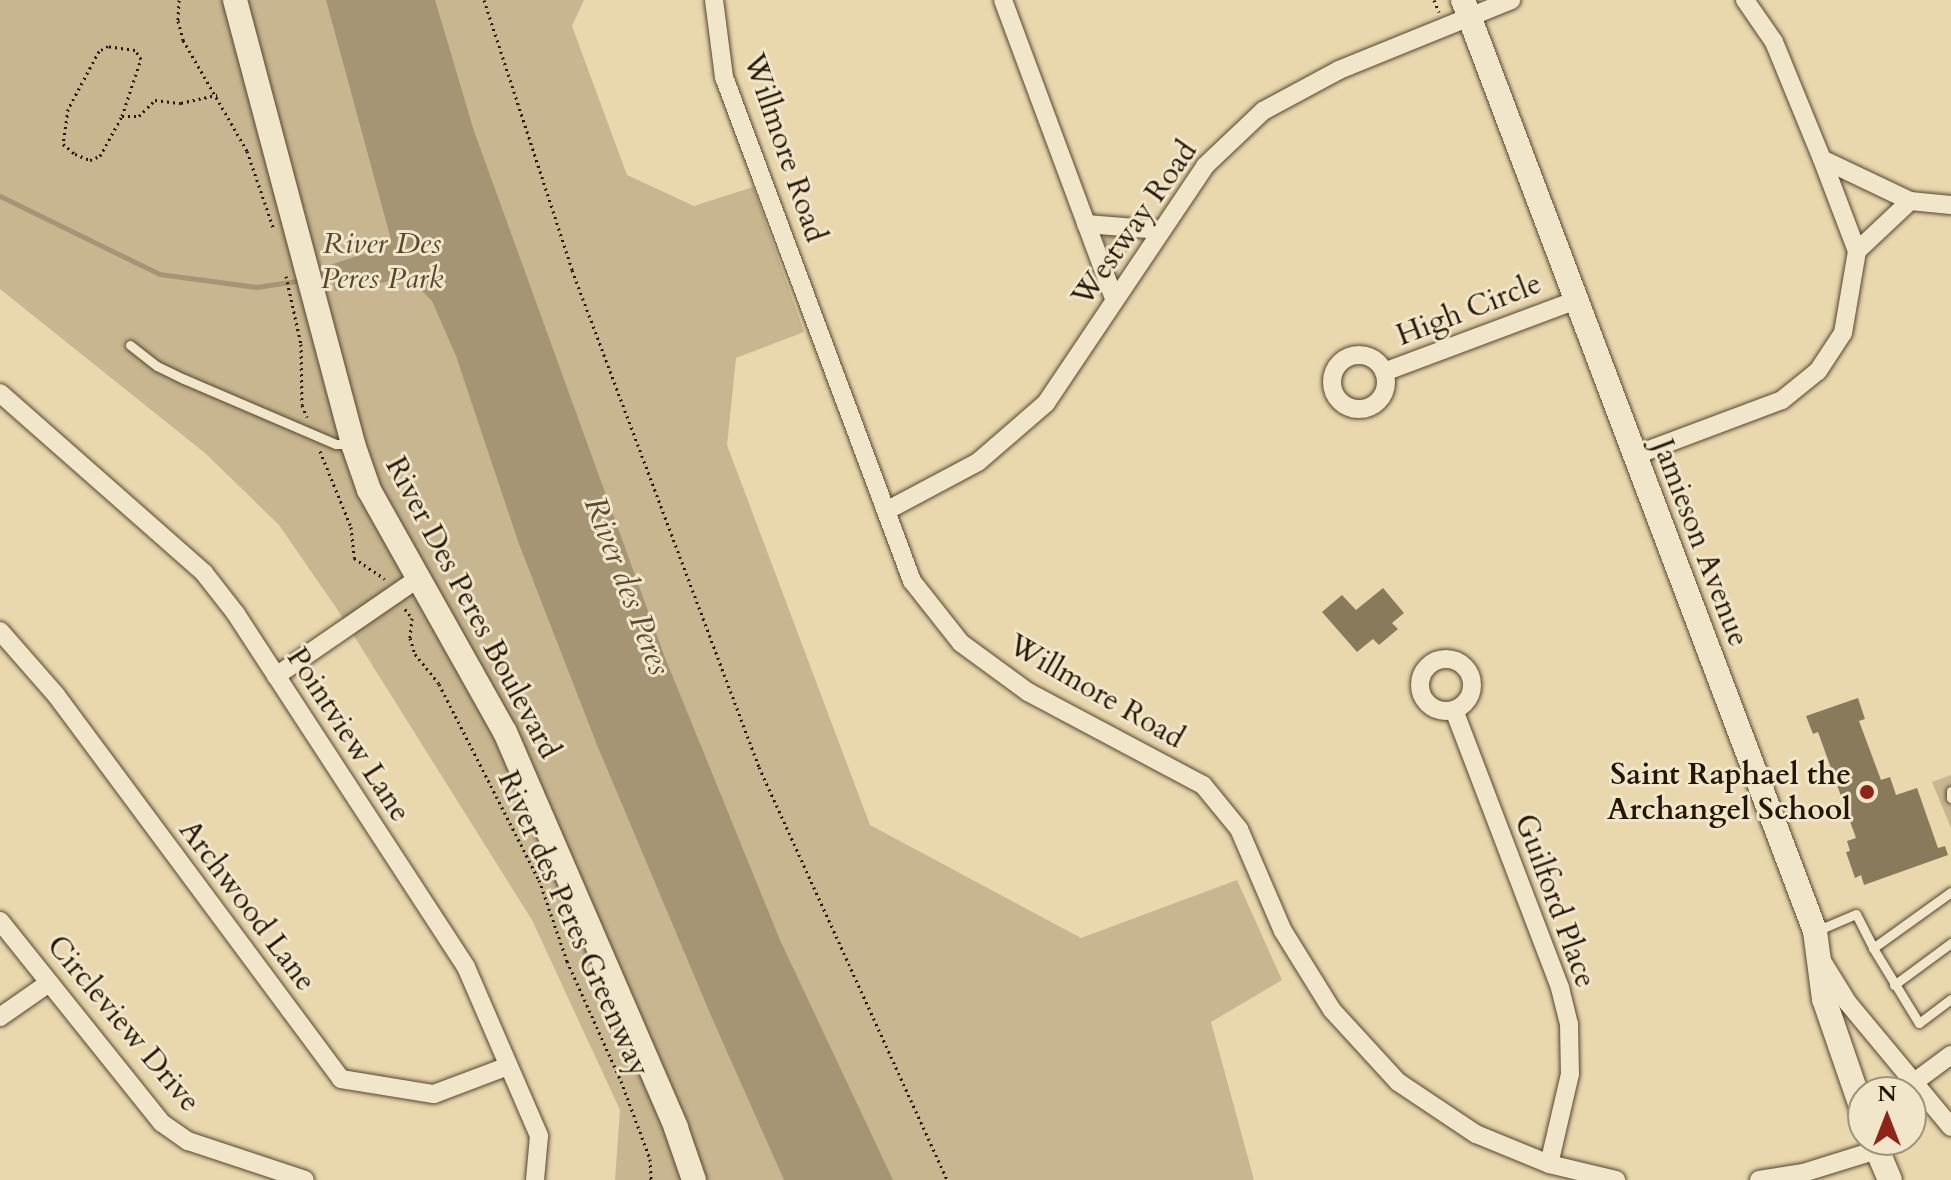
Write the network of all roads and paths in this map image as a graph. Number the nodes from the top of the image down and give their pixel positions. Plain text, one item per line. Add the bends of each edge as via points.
1 (179, 0) edge
2 (235, 0) edge
3 (484, 0) edge
4 (714, 0) edge
5 (1003, 0) edge
6 (1434, 0) edge
7 (1511, 0) edge
8 (1745, 0) edge
9 (1469, 6) edge
10 (1442, 22) dead end
11 (217, 95) junction
12 (122, 116) junction
13 (1822, 159) junction
14 (1910, 201) junction
15 (1951, 205) edge
16 (1086, 224) junction
17 (1161, 230) junction
18 (278, 241) dead end
19 (1857, 251) junction
20 (285, 273) dead end
21 (1114, 299) junction
22 (1574, 301) junction
23 (307, 312) junction
24 (130, 345) dead end
25 (1384, 372) dead end
26 (0, 393) edge
27 (313, 433) junction
28 (353, 444) junction
29 (1633, 456) junction
30 (886, 511) junction
31 (417, 579) junction
32 (389, 585) dead end
33 (403, 607) dead end
34 (0, 631) edge
35 (276, 676) junction
36 (1454, 710) dead end
37 (1951, 791) edge
38 (1951, 798) edge
39 (1951, 892) edge
40 (0, 921) edge
41 (1815, 931) junction
42 (1951, 943) edge
43 (1873, 948) junction
44 (1822, 961) junction
45 (49, 983) junction
46 (1894, 985) junction
47 (1951, 999) edge
48 (0, 1017) edge
49 (1951, 1055) edge
50 (508, 1066) junction
51 (1851, 1076) edge
52 (1901, 1076) edge
53 (1925, 1076) edge
54 (1927, 1104) edge
55 (1951, 1127) edge
56 (1847, 1155) edge
57 (1882, 1156) edge
58 (1549, 1164) junction
59 (305, 1180) edge
60 (535, 1180) edge
61 (651, 1180) edge
62 (694, 1180) edge
63 (947, 1180) edge
64 (1616, 1180) edge
65 (1759, 1180) edge
66 (1890, 1180) edge

1 - 11 path via 183,40
2 - 23 main road, River Des Peres Boulevard via 304,254
3 - 63 path via 572,270 759,767
4 - 30 street, Willmore Road via 724,77
5 - 16 street
6 - 10 path
7 - 9 street, Westway Road
8 - 13 street via 1774,42
9 - 17 street, Westway Road via 1263,111 1205,166
9 - 22 main road, Jamieson Avenue
11 - 12 path via 181,103 155,100 139,116
11 - 18 path via 254,167
12 - 12 path via 100,156 90,160 63,144 68,109 99,51 108,46 135,50 141,59
13 - 14 street
13 - 19 street
14 - 15 street
14 - 19 street
16 - 17 street
16 - 21 street
17 - 21 street, Westway Road
19 - 29 street via 1843,333 1818,371 1782,400
20 - 23 path
21 - 30 street, Westway Road via 1046,403 978,462
22 - 25 street, High Circle
22 - 29 main road, Jamieson Avenue
23 - 27 path via 302,405
23 - 28 main road, River Des Peres Boulevard
24 - 27 lane via 184,379
26 - 35 street, Pointview Lane via 204,573
27 - 28 lane via 336,444
27 - 32 path via 351,527 354,558
28 - 31 main road, River Des Peres Boulevard via 376,504
29 - 41 main road, Jamieson Avenue
30 - 58 street, Willmore Road via 912,581 961,643 1028,692 1203,785 1239,829 1283,931 1332,1010 1398,1082 1476,1134
31 - 35 street
31 - 62 main road, River Des Peres Boulevard via 517,759
33 - 61 path, River des Peres Greenway via 412,618 415,654 439,684 539,880 567,961 621,1081 650,1159
34 - 50 street, Archwood Lane via 56,695 341,1079 434,1094
35 - 50 street, Pointview Lane via 466,967
36 - 58 street, Guilford Place via 1569,1024 1570,1074
37 - 38 lane
39 - 43 lane
40 - 45 street, Circleview Drive
41 - 43 lane via 1856,914
41 - 44 main road, Jamieson Avenue
42 - 46 lane
43 - 46 lane
44 - 51 main road, Jamieson Avenue via 1824,999
44 - 52 street
45 - 48 street
45 - 59 street, Circleview Drive via 162,1123 188,1141
46 - 47 lane via 1919,1023
49 - 53 street
50 - 60 street, Pointview Lane via 539,1136
54 - 55 street
56 - 65 street via 1803,1173
57 - 66 main road
58 - 64 street, Willmore Road

